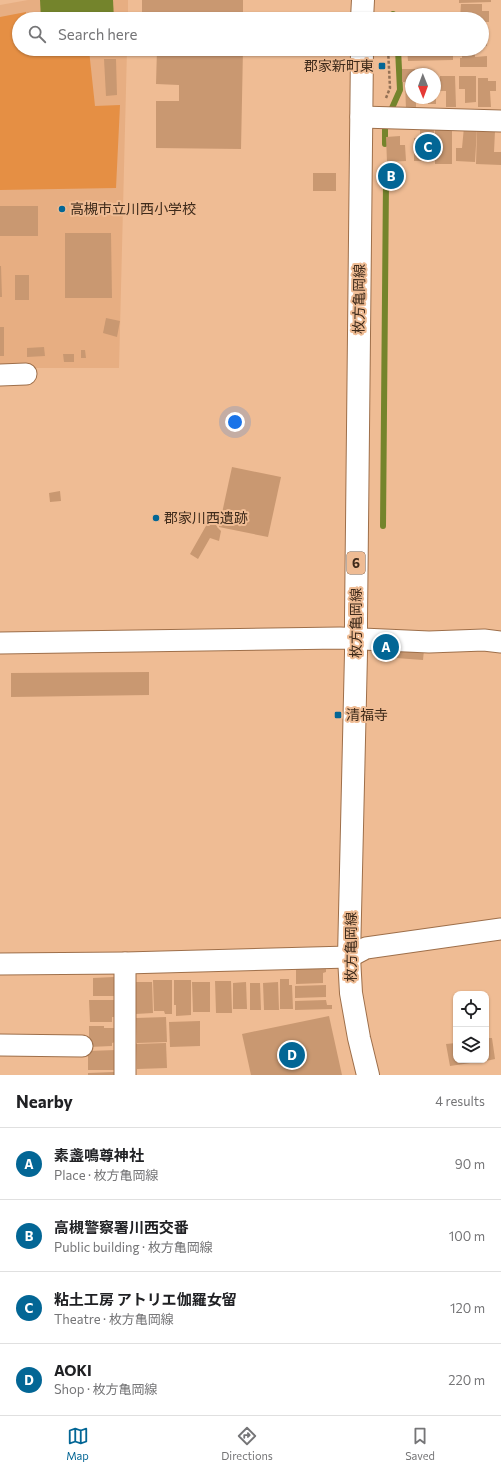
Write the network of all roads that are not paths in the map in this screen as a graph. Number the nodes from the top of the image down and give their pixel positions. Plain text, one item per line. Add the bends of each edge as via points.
1 (363, 0) edge
2 (362, 12) edge
3 (362, 56) edge
4 (361, 117) junction
5 (501, 121) edge
6 (26, 374) dead end
7 (0, 375) edge
8 (356, 638) junction
9 (501, 642) edge
10 (0, 643) edge
11 (501, 929) edge
12 (349, 957) junction
13 (125, 963) junction
14 (0, 964) edge
15 (0, 1046) edge
16 (82, 1046) dead end
17 (125, 1075) edge
18 (368, 1075) edge

1 - 2 main road
3 - 4 main road, 枚方亀岡線 / 6
4 - 5 street
4 - 8 main road, 枚方亀岡線 / 6
6 - 7 street
8 - 9 street
8 - 10 street
8 - 12 main road, 枚方亀岡線 / 6
11 - 12 street via 366,948
12 - 13 street
12 - 18 main road, 枚方亀岡線 / 6 via 351,993
13 - 14 street
13 - 17 street
15 - 16 street

